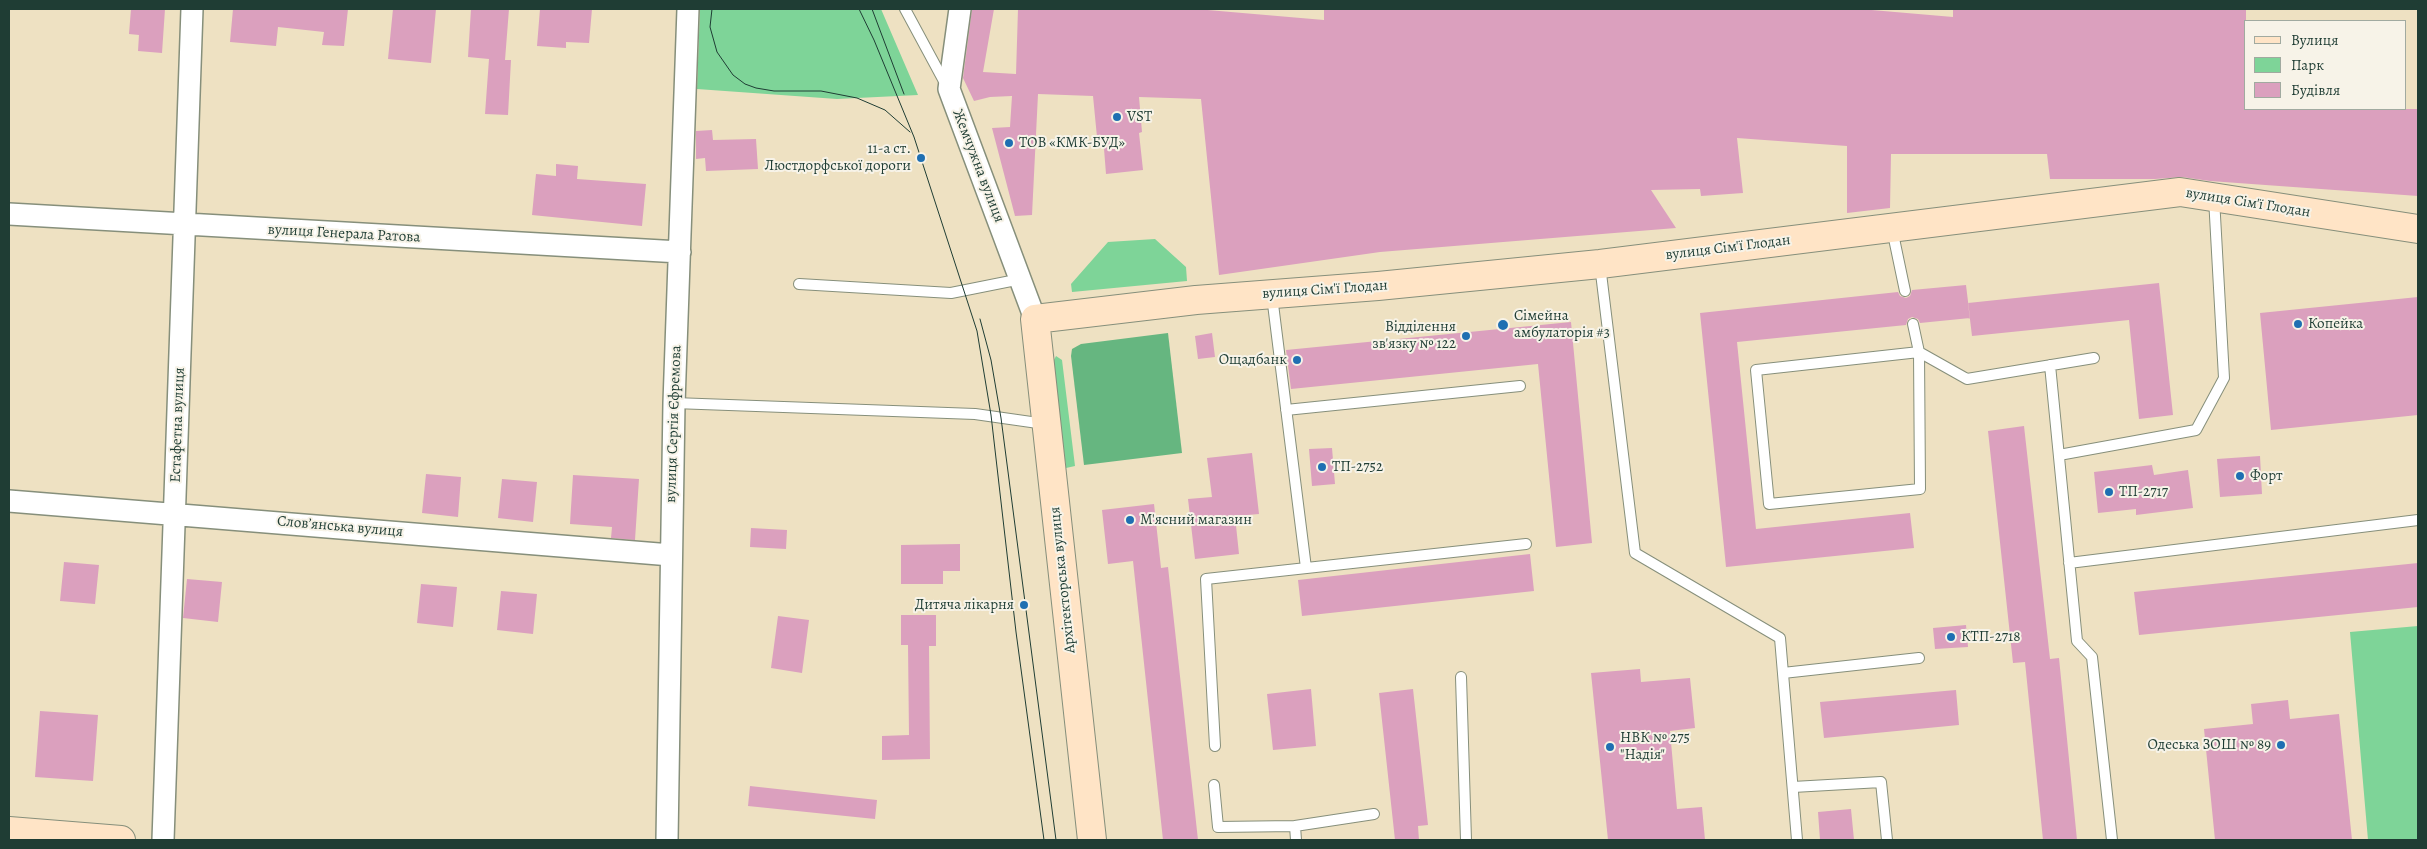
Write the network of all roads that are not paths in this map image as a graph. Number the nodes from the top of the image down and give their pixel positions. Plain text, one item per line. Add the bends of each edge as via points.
1 (192, 9) edge
2 (688, 9) edge
3 (904, 9) edge
4 (960, 9) edge
5 (948, 89) junction
6 (2214, 197) junction
7 (9, 214) edge
8 (183, 225) junction
9 (1891, 228) junction
10 (2418, 229) edge
11 (680, 252) junction
12 (1600, 264) junction
13 (1021, 279) junction
14 (799, 284) dead end
15 (1905, 291) dead end
16 (1271, 294) junction
17 (1035, 319) junction
18 (1913, 324) dead end
19 (1919, 352) junction
20 (2094, 358) dead end
21 (2050, 365) junction
22 (1520, 386) dead end
23 (674, 402) junction
24 (1286, 410) junction
25 (1046, 424) junction
26 (2059, 455) junction
27 (9, 501) edge
28 (175, 514) junction
29 (2418, 520) edge
30 (1526, 544) dead end
31 (671, 555) junction
32 (2070, 563) junction
33 (1306, 568) junction
34 (1919, 658) dead end
35 (1783, 673) junction
36 (1461, 678) dead end
37 (1214, 746) dead end
38 (1214, 786) dead end
39 (1793, 787) junction
40 (1374, 814) dead end
41 (1295, 826) junction
42 (9, 831) edge
43 (121, 840) edge
44 (163, 840) edge
45 (667, 840) edge
46 (1092, 840) edge
47 (1296, 840) edge
48 (1466, 840) edge
49 (1797, 840) edge
50 (1887, 840) edge
51 (2112, 840) edge

1 - 8 street, Естафетна вулиця
2 - 11 street, вулиця Сергія Єфремова
3 - 5 lane
4 - 5 street, Жемчужна вулиця
5 - 13 street, Жемчужна вулиця
6 - 9 street, вулиця Сім'ї Глодан via 2180,192
6 - 10 street, вулиця Сім'ї Глодан
6 - 26 lane via 2224,378 2196,430
7 - 8 street, вулиця Генерала Ратова
8 - 11 street, вулиця Генерала Ратова
8 - 28 street, Естафетна вулиця
9 - 12 street, вулиця Сім'ї Глодан
9 - 15 lane
11 - 23 street, вулиця Сергія Єфремова
12 - 16 street, вулиця Сім'ї Глодан
12 - 35 lane via 1635,553 1780,638
13 - 14 lane via 951,293
13 - 17 street, Жемчужна вулиця
16 - 17 street, вулиця Сім'ї Глодан
16 - 24 lane
17 - 25 street, Архітекторська вулиця
18 - 19 lane
19 - 19 lane via 1920,489 1769,504 1756,370
19 - 21 lane via 1968,378
20 - 21 lane
21 - 26 lane
22 - 24 lane
23 - 25 lane via 974,414
23 - 31 street, вулиця Сергія Єфремова
24 - 33 lane
25 - 46 street, Архітекторська вулиця
26 - 32 lane
27 - 28 street, Словʼянська вулиця
28 - 31 street, Словʼянська вулиця
28 - 44 street, Естафетна вулиця
29 - 32 lane
30 - 33 lane
31 - 45 street, вулиця Сергія Єфремова
32 - 51 lane via 2077,641 2092,657
33 - 37 lane via 1206,579
34 - 35 lane
35 - 39 lane
36 - 48 lane
38 - 41 lane via 1218,827
39 - 49 lane
39 - 50 lane via 1881,782
40 - 41 lane
41 - 47 lane
42 - 43 street

